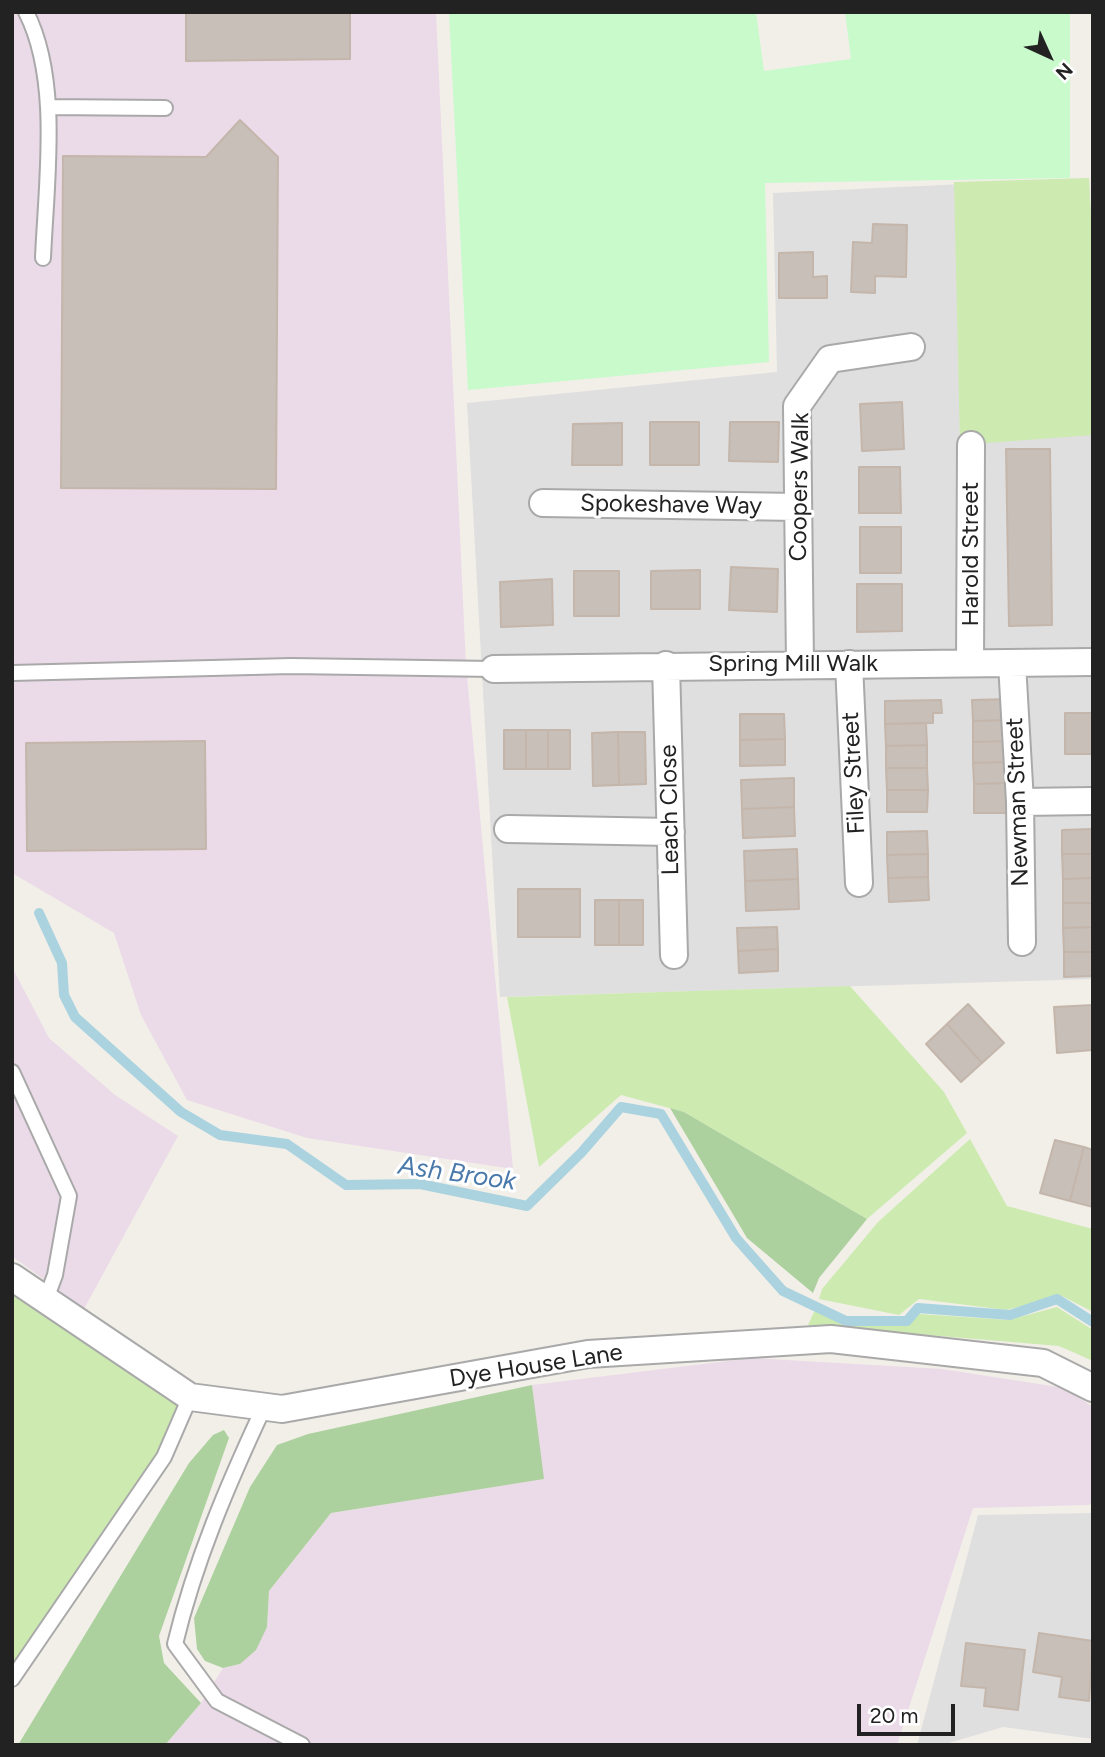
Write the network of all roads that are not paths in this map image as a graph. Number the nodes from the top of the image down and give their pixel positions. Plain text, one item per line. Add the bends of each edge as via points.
1 (26, 12) edge
2 (48, 107) junction
3 (165, 108) dead end
4 (43, 258) dead end
5 (911, 346) dead end
6 (971, 445) dead end
7 (543, 503) dead end
8 (798, 507) junction
9 (1093, 662) edge
10 (971, 663) junction
11 (1012, 663) junction
12 (800, 664) junction
13 (849, 664) junction
14 (666, 665) junction
15 (494, 669) joint
16 (12, 673) edge
17 (1093, 800) edge
18 (1020, 802) junction
19 (508, 829) dead end
20 (671, 832) junction
21 (859, 883) dead end
22 (1022, 942) dead end
23 (674, 955) dead end
24 (12, 1072) edge
25 (12, 1277) edge
26 (46, 1299) junction
27 (1093, 1388) edge
28 (190, 1397) junction
29 (264, 1407) junction
30 (12, 1679) edge
31 (302, 1745) edge

1 - 2 lane via 37,32
2 - 3 lane
2 - 4 lane
5 - 8 street, Coopers Walk via 830,359 797,406
6 - 10 street, Harold Street
7 - 8 street, Spokeshave Way
8 - 12 street, Coopers Walk
9 - 11 street, Spring Mill Walk
10 - 11 street, Spring Mill Walk
10 - 13 street, Spring Mill Walk
11 - 18 street, Newman Street
12 - 13 street, Spring Mill Walk
12 - 14 street, Spring Mill Walk
13 - 21 street, Filey Street
14 - 15 street, Spring Mill Walk
14 - 20 street, Leach Close
15 - 16 lane via 291,666
17 - 18 street
18 - 22 street, Newman Street
19 - 20 street
20 - 23 street, Leach Close
24 - 26 lane via 69,1196 55,1275
25 - 26 street, Dye House Lane
26 - 28 street, Dye House Lane
27 - 29 street, Dye House Lane via 1043,1363 831,1339 588,1354 282,1409
28 - 29 street, Dye House Lane
28 - 30 lane via 164,1457
29 - 31 lane via 189,1588 175,1644 217,1701

